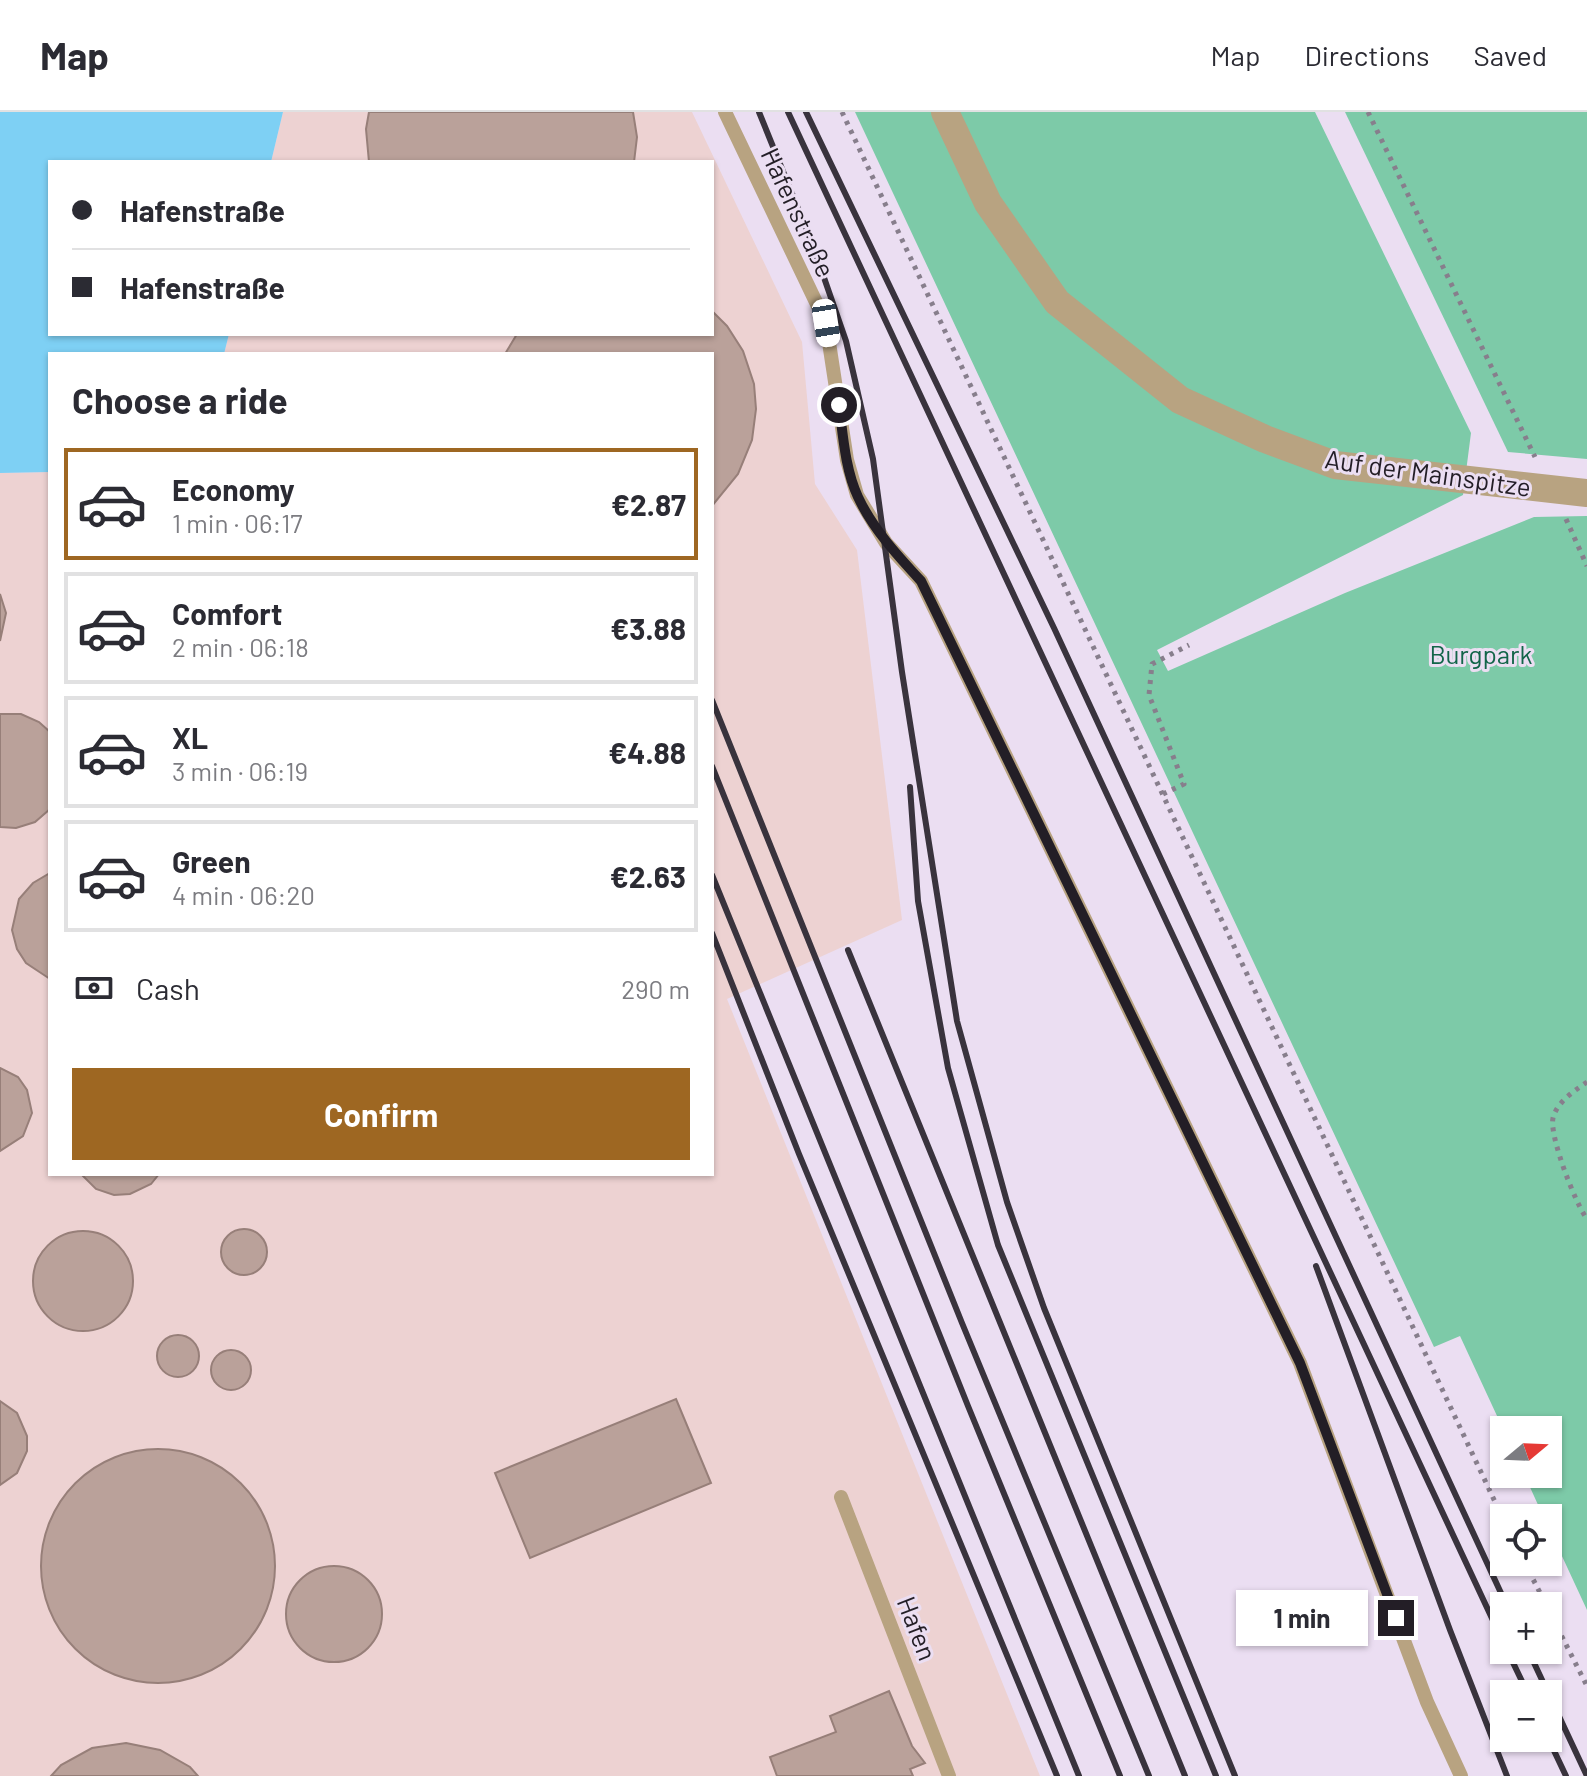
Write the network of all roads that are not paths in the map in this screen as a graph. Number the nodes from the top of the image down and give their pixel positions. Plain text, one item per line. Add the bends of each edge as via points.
1 (725, 112) edge
2 (945, 112) edge
3 (1587, 493) edge
4 (841, 1497) dead end
5 (949, 1776) edge
6 (1461, 1776) edge

1 - 6 lane, Hafenstraße via 826,323 857,495 886,543 921,581 1300,1363 1427,1702
2 - 3 street, Auf der Mainspitze via 988,203 1057,302 1180,400 1335,465
4 - 5 lane, Hafen

